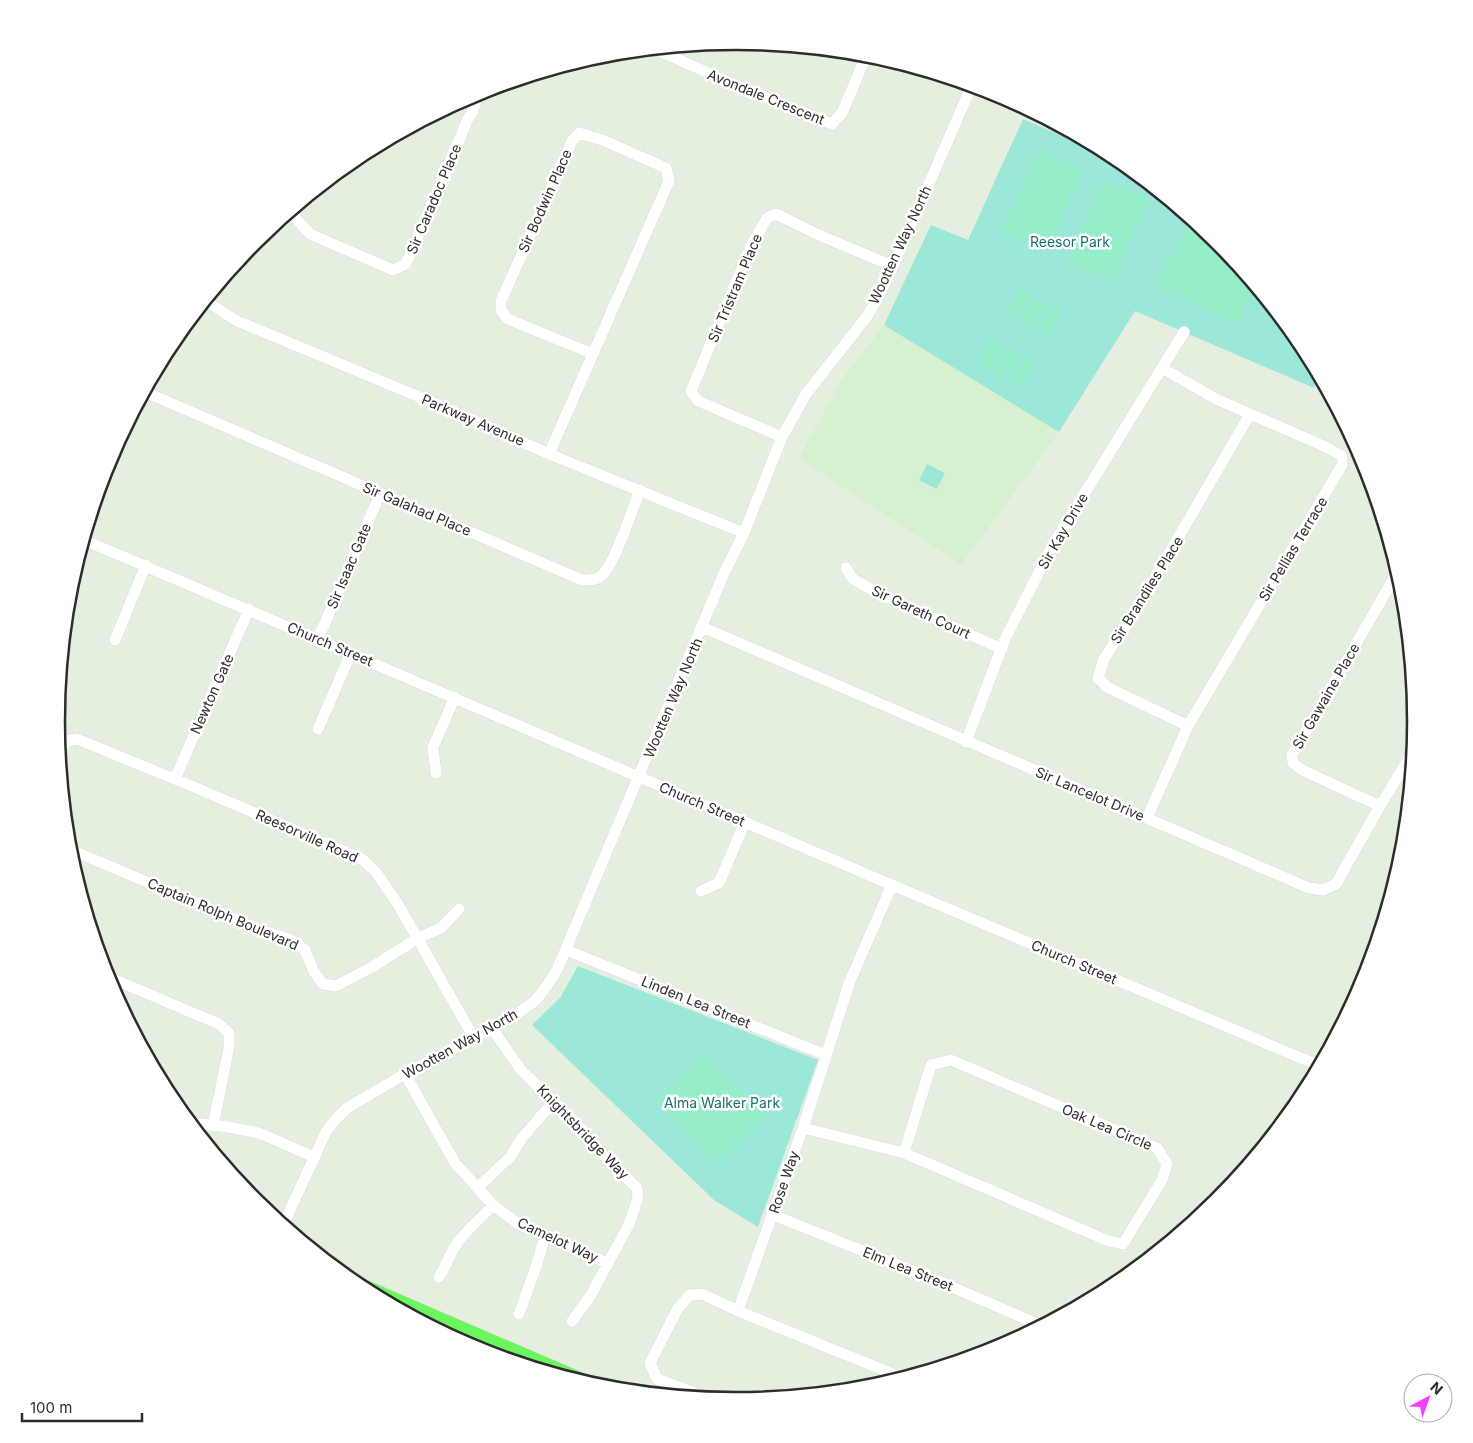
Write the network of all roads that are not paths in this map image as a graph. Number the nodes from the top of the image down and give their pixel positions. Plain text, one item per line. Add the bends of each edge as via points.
1 (666, 54) edge
2 (863, 62) edge
3 (969, 92) edge
4 (476, 103) edge
5 (294, 217) edge
6 (893, 266) junction
7 (211, 304) edge
8 (1184, 332) dead end
9 (593, 354) junction
10 (1162, 368) junction
11 (150, 394) edge
12 (1250, 414) junction
13 (782, 437) junction
14 (549, 454) junction
15 (640, 490) junction
16 (380, 494) junction
17 (744, 533) junction
18 (90, 542) edge
19 (146, 565) junction
20 (846, 568) dead end
21 (1393, 581) edge
22 (249, 609) junction
23 (702, 627) junction
24 (318, 639) junction
25 (114, 640) dead end
26 (1002, 649) junction
27 (351, 653) junction
28 (455, 698) junction
29 (1188, 726) junction
30 (318, 729) dead end
31 (966, 742) junction
32 (65, 743) edge
33 (1407, 761) edge
34 (436, 774) dead end
35 (639, 777) junction
36 (175, 779) junction
37 (1380, 806) junction
38 (1147, 818) junction
39 (745, 822) junction
40 (78, 853) edge
41 (892, 885) junction
42 (701, 891) dead end
43 (459, 909) dead end
44 (418, 938) junction
45 (566, 950) junction
46 (117, 981) edge
47 (492, 1028) junction
48 (474, 1038) junction
49 (826, 1055) junction
50 (1314, 1063) edge
51 (405, 1074) junction
52 (553, 1102) junction
53 (200, 1124) edge
54 (213, 1126) junction
55 (803, 1128) junction
56 (904, 1153) junction
57 (314, 1157) junction
58 (478, 1187) junction
59 (493, 1205) junction
60 (773, 1215) junction
61 (286, 1218) edge
62 (545, 1236) junction
63 (607, 1263) junction
64 (439, 1277) dead end
65 (398, 1301) edge
66 (738, 1311) junction
67 (519, 1314) dead end
68 (572, 1321) dead end
69 (1035, 1323) edge
70 (546, 1365) edge
71 (893, 1374) edge
72 (692, 1392) edge

1 - 2 street, Avondale Crescent via 832,124 842,113
3 - 6 street, Wootten Way North
4 - 5 street, Sir Caradoc Place via 406,264 392,270 310,234
6 - 13 street, Wootten Way North via 868,315 806,394
6 - 13 street, Sir Tristram Place via 776,214 766,218 752,244 691,391 698,401
7 - 14 street, Parkway Avenue via 236,321
8 - 10 street, Sir Kay Drive
9 - 9 street, Sir Bodwin Place via 508,319 501,310 501,301 572,140 580,133 666,168 669,181
9 - 14 street, Sir Bodwin Place
10 - 12 street, Sir Pellias Terrace
10 - 26 street, Sir Kay Drive via 1051,548
11 - 16 street, Sir Galahad Place
12 - 29 street, Sir Brandiles Place via 1104,659 1098,678 1107,687
12 - 29 street, Sir Pellias Terrace via 1342,456 1342,466
13 - 17 street, Wootten Way North
14 - 15 street, Parkway Avenue
15 - 16 street, Sir Galahad Place via 610,566 594,580 582,580
15 - 17 street, Parkway Avenue
16 - 24 street, Sir Isaac Gate
17 - 23 street, Wootten Way North
18 - 19 street, Church Street
19 - 22 street, Church Street
19 - 25 street
20 - 26 street, Sir Gareth Court via 852,579 876,592
21 - 37 street, Sir Gawaine Place via 1292,755 1293,763 1302,770
22 - 24 street, Church Street
22 - 36 street, Newton Gate
23 - 31 street, Sir Lancelot Drive
23 - 35 street, Wootten Way North
24 - 27 street, Church Street
26 - 31 street, Sir Kay Drive
27 - 28 street, Church Street
27 - 30 street
28 - 34 street via 433,747
28 - 35 street, Church Street
29 - 38 street, Sir Pellias Terrace
31 - 38 street, Sir Lancelot Drive
32 - 36 street, Reesorville Road via 77,740
33 - 37 street, Sir Lancelot Drive
35 - 39 street, Church Street
35 - 45 street, Wootten Way North
36 - 44 street, Reesorville Road via 362,859 376,872
37 - 38 street, Sir Lancelot Drive via 1336,884 1323,890 1309,888
39 - 41 street, Church Street
39 - 42 street via 718,883
40 - 44 street, Captain Rolph Boulevard via 291,940 305,950 323,984 336,986
41 - 49 street, Rose Way via 850,981
41 - 50 street, Church Street
43 - 44 street, Captain Rolph Boulevard via 441,928
44 - 48 street, Reesorville Road
45 - 47 street, Wootten Way North via 557,970 535,1000
45 - 49 street, Linden Lea Street
46 - 54 street via 219,1024 228,1033 229,1047
47 - 48 street, Wootten Way North
47 - 52 street, Knightsbridge Way via 521,1070
48 - 51 street, Wootten Way North
49 - 55 street, Rose Way
51 - 57 street, Wootten Way North via 347,1108 326,1132
51 - 58 street, Camelot Way via 455,1163
52 - 58 street via 510,1157
52 - 63 street, Knightsbridge Way via 637,1188 638,1198 629,1224
53 - 54 street
54 - 57 street via 259,1133
55 - 56 street, Oak Lea Circle
55 - 60 street, Rose Way
56 - 56 street, Oak Lea Circle via 931,1064 951,1060 1157,1148 1167,1164 1162,1180 1123,1244 1106,1240
57 - 61 street, Wootten Way North
58 - 59 street, Camelot Way
59 - 62 street, Camelot Way via 520,1225
59 - 64 street via 459,1240
60 - 66 street, Rose Way
60 - 69 street, Elm Lea Street
62 - 63 street, Camelot Way
62 - 67 street
63 - 68 street, Knightsbridge Way via 591,1295
65 - 70 main road
66 - 71 street
66 - 72 street via 702,1294 690,1295 678,1308 650,1364 657,1379

